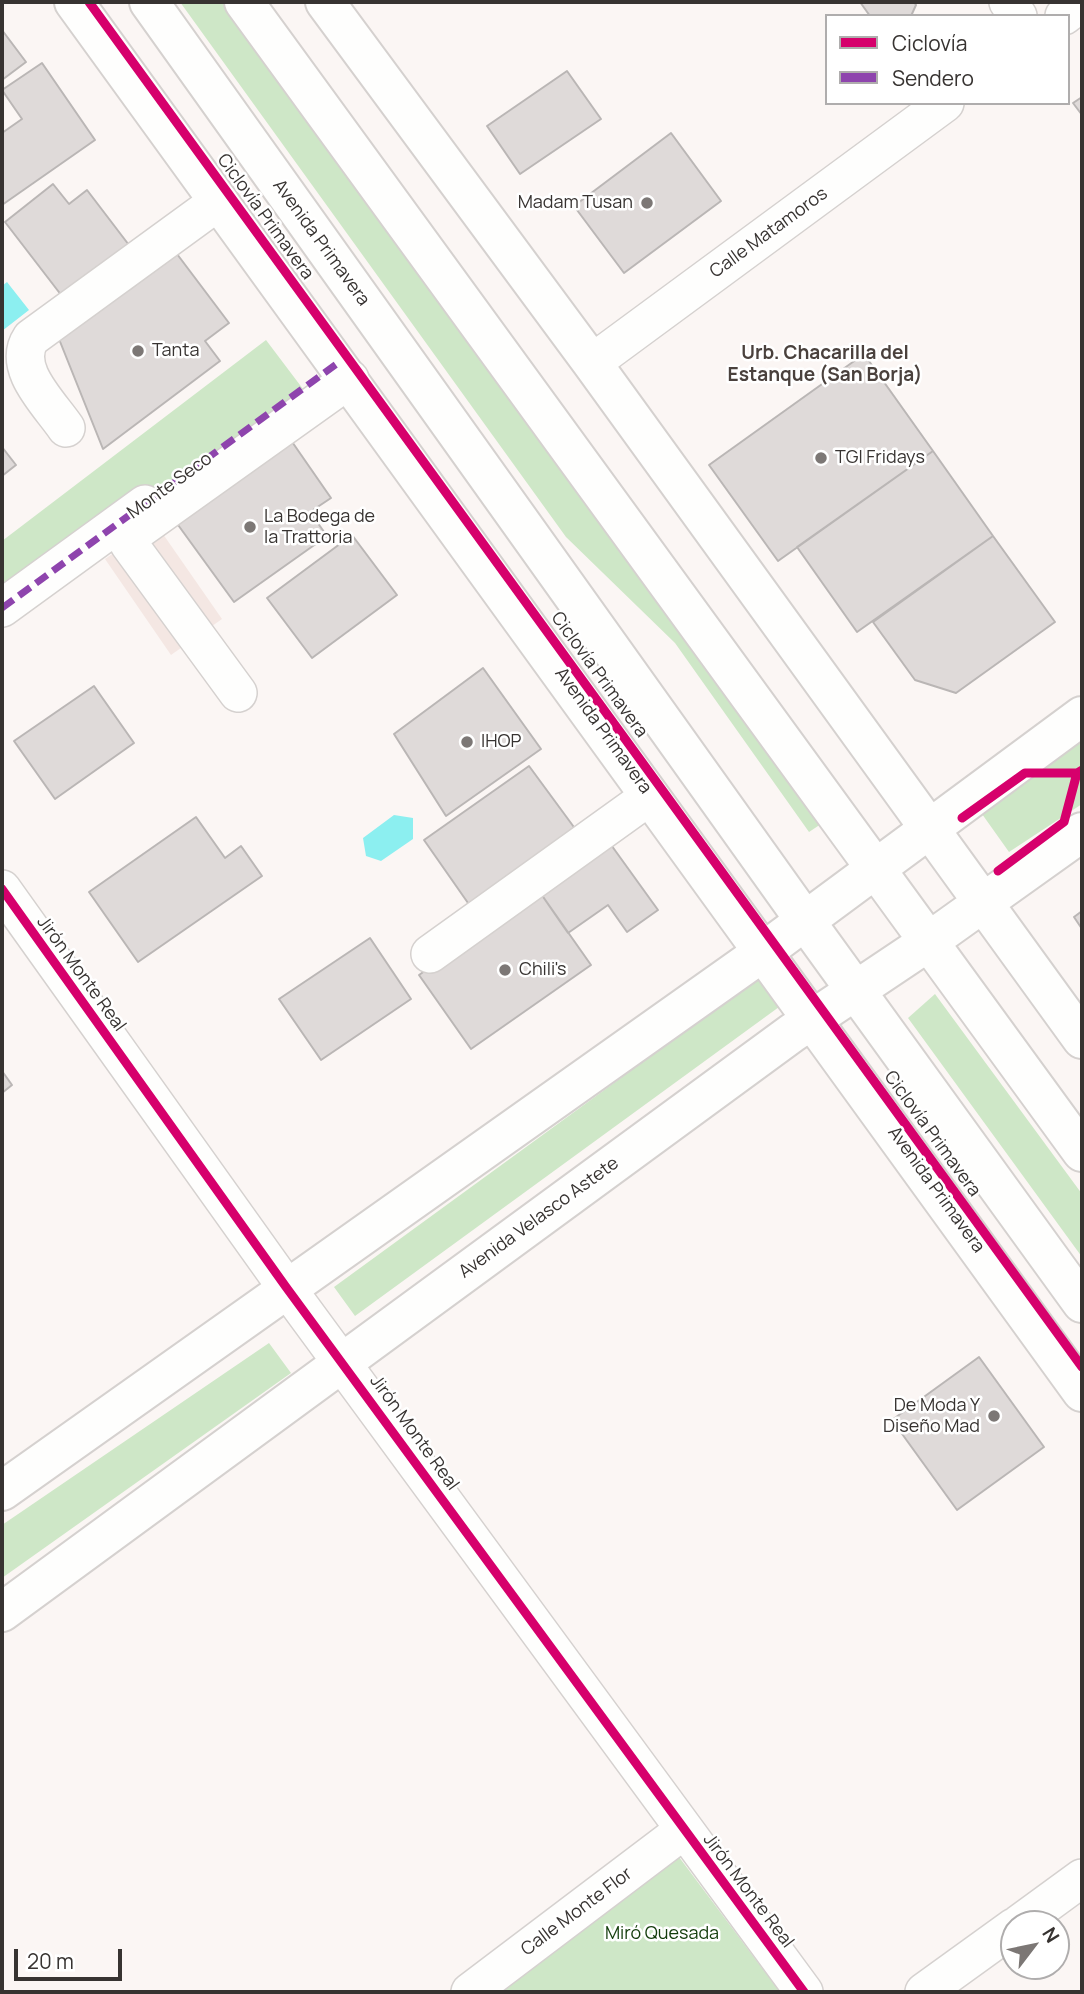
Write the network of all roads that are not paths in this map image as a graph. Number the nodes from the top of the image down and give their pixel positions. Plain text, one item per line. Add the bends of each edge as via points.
1 (74, 2) edge
2 (149, 2) edge
3 (244, 2) edge
4 (324, 2) edge
5 (1082, 2) edge
6 (1067, 14) edge
7 (942, 105) edge
8 (219, 201) junction
9 (592, 363) junction
10 (344, 371) junction
11 (66, 428) dead end
12 (540, 550) junction
13 (496, 582) junction
14 (2, 608) edge
15 (238, 693) dead end
16 (1082, 716) edge
17 (650, 796) junction
18 (929, 829) junction
19 (1082, 832) edge
20 (875, 869) junction
21 (2, 889) edge
22 (983, 904) junction
23 (806, 922) junction
24 (928, 942) junction
25 (763, 952) junction
26 (430, 954) dead end
27 (855, 990) junction
28 (812, 1020) junction
29 (1082, 1039) edge
30 (1082, 1152) edge
31 (286, 1287) junction
32 (1082, 1303) edge
33 (343, 1362) junction
34 (1082, 1392) edge
35 (2, 1491) edge
36 (2, 1612) edge
37 (684, 1830) junction
38 (1082, 1878) edge
39 (1038, 1910) edge
40 (1000, 1937) edge
41 (470, 1992) edge
42 (804, 1992) edge
43 (924, 1992) edge

1 - 8 main road, Avenida Primavera
2 - 12 main road, Avenida Primavera
3 - 20 main road
4 - 9 main road
5 - 6 street
7 - 9 street, Calle Matamoros
8 - 10 main road, Avenida Primavera
8 - 11 street via 31,338 24,348 32,380
9 - 18 main road
10 - 13 main road, Avenida Primavera
10 - 14 street, Monte Seco
10 - 15 street via 130,536 129,544
12 - 13 main road
12 - 23 main road, Avenida Primavera
13 - 17 main road, Avenida Primavera
16 - 18 main road
17 - 25 main road, Avenida Primavera
17 - 26 street
18 - 20 main road
18 - 22 main road
19 - 22 main road, Avenida Velasco Astete
20 - 23 main road
20 - 24 main road
21 - 31 street, Jirón Monte Real
22 - 24 main road, Avenida Velasco Astete
22 - 29 main road
23 - 25 main road
23 - 27 main road, Avenida Primavera
24 - 27 main road, Avenida Velasco Astete
24 - 30 main road
25 - 28 main road, Avenida Primavera
25 - 31 main road
27 - 28 main road, Avenida Velasco Astete
27 - 32 main road, Avenida Primavera
28 - 33 main road, Avenida Velasco Astete
28 - 34 main road, Avenida Primavera
31 - 33 street, Jirón Monte Real
31 - 35 main road
33 - 36 main road, Avenida Velasco Astete
33 - 37 street, Jirón Monte Real
37 - 41 street, Calle Monte Flor
37 - 42 street, Jirón Monte Real
38 - 39 street
40 - 43 street

